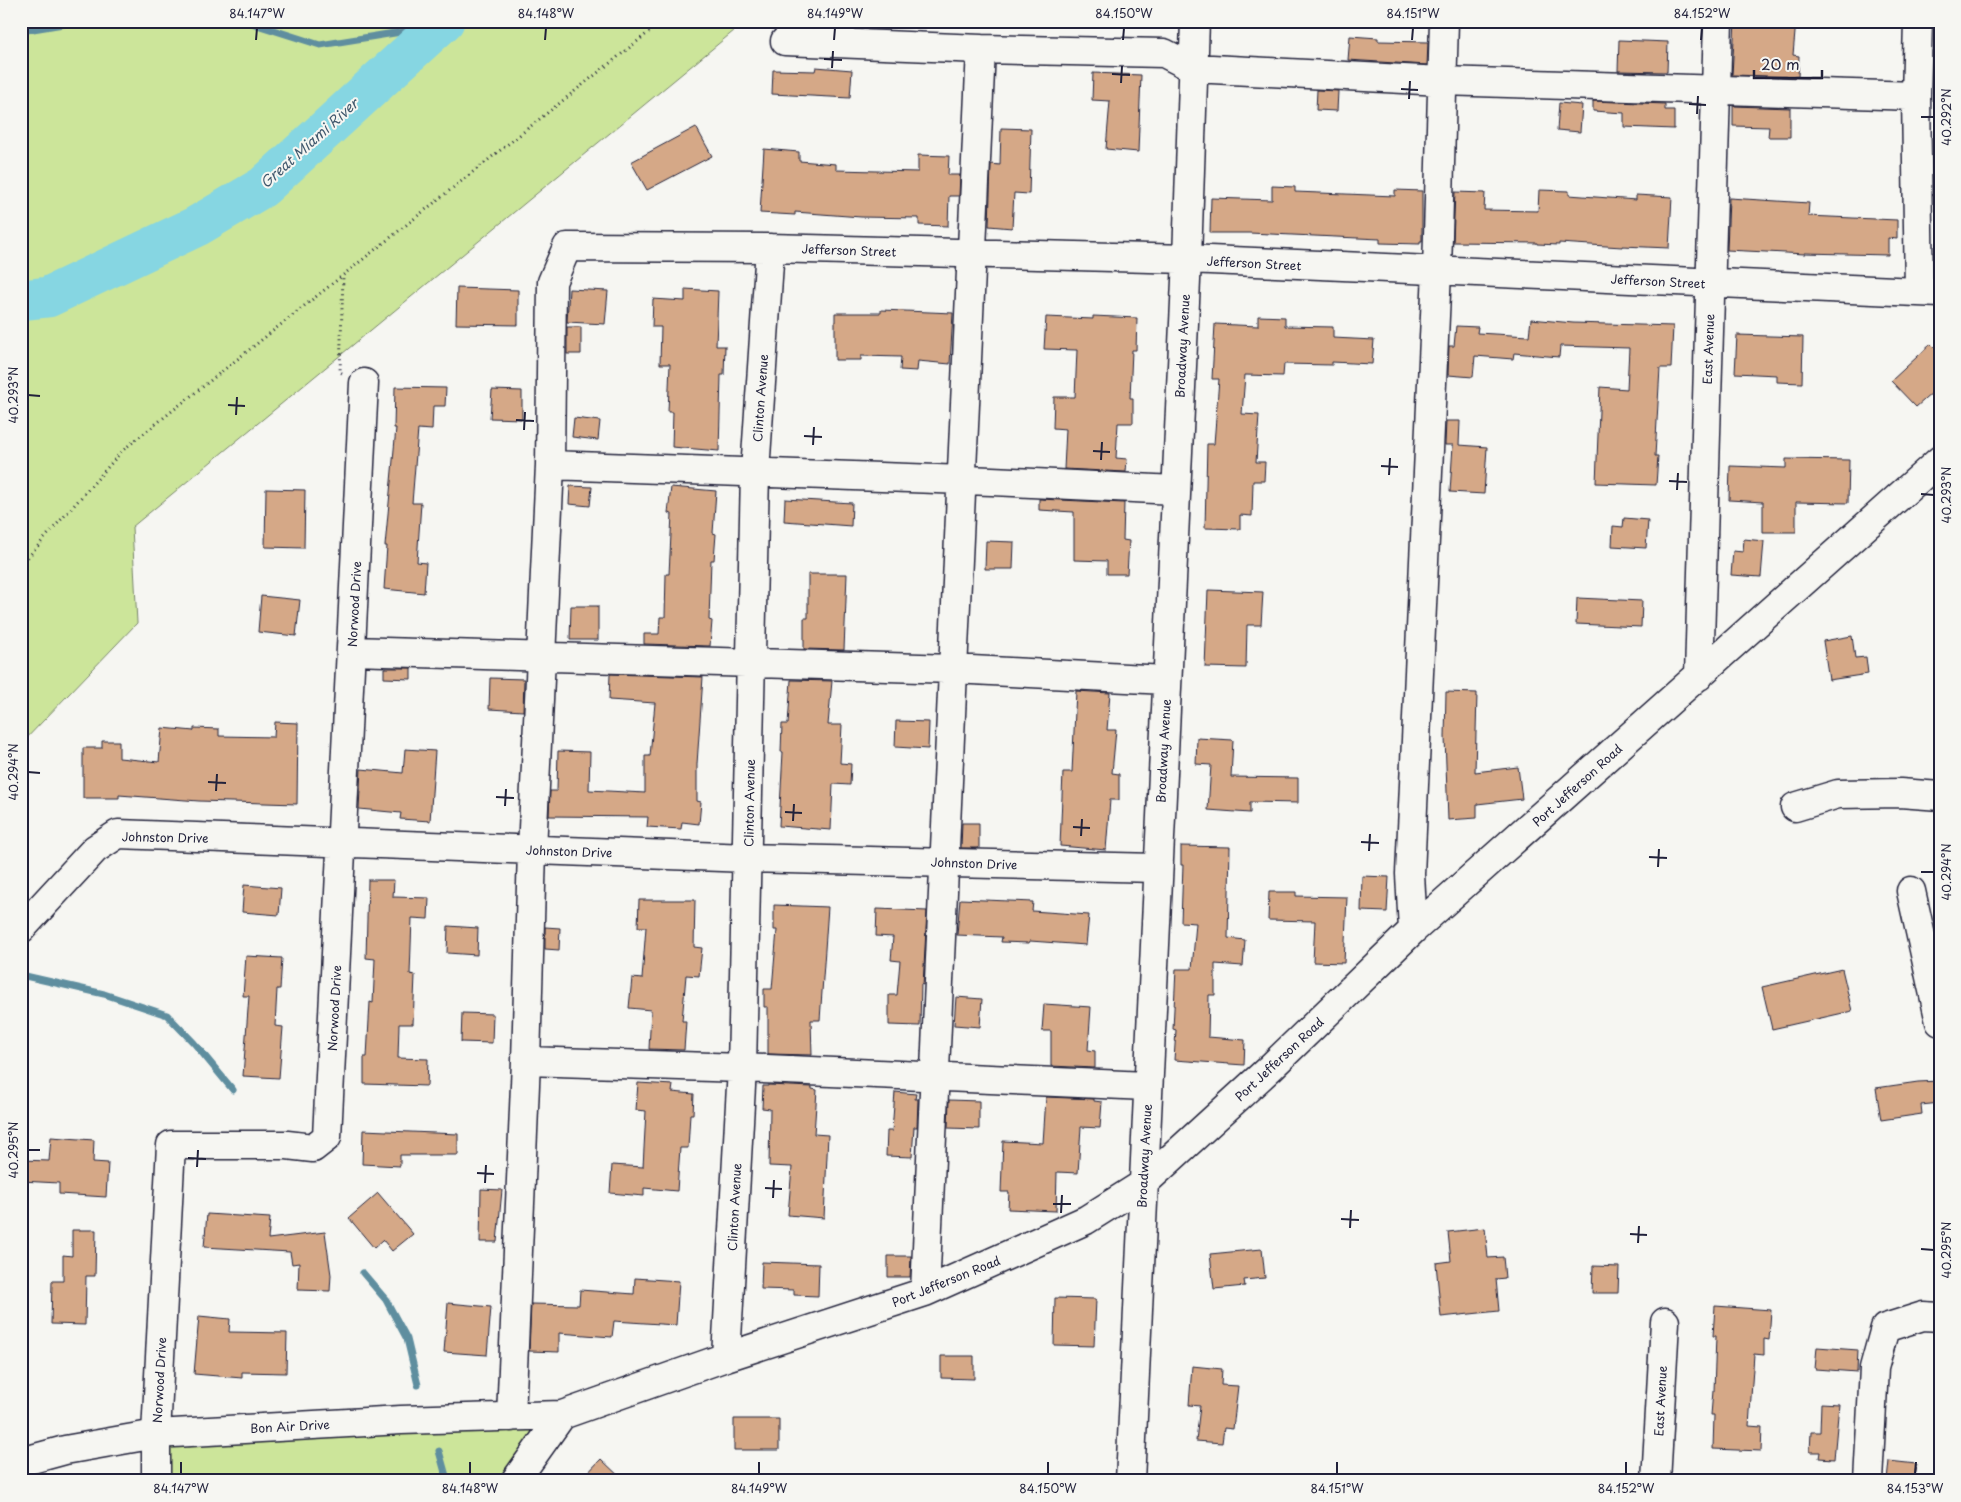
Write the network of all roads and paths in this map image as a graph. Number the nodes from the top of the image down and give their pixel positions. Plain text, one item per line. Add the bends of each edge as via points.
1 (663, 21) edge
2 (1195, 21) edge
3 (1444, 21) edge
4 (1718, 21) edge
5 (1918, 21) edge
6 (785, 40) dead end
7 (981, 48) junction
8 (1193, 68) junction
9 (1442, 81) junction
10 (1715, 90) junction
11 (1916, 96) junction
12 (770, 248) junction
13 (972, 253) junction
14 (1187, 259) junction
15 (1437, 271) junction
16 (343, 275) junction
17 (1710, 284) junction
18 (1930, 292) edge
19 (364, 383) joint
20 (1940, 460) edge
21 (550, 465) junction
22 (756, 472) junction
23 (961, 480) junction
24 (1175, 490) junction
25 (21, 565) edge
26 (352, 651) junction
27 (542, 656) junction
28 (752, 663) junction
29 (953, 669) junction
30 (1699, 676) junction
31 (1166, 680) junction
32 (1940, 796) edge
33 (1795, 807) dead end
34 (342, 843) junction
35 (532, 850) junction
36 (748, 858) junction
37 (944, 862) junction
38 (1157, 868) junction
39 (1911, 891) dead end
40 (21, 930) edge
41 (1413, 930) junction
42 (1940, 1022) edge
43 (526, 1061) junction
44 (742, 1068) junction
45 (935, 1076) junction
46 (1147, 1086) junction
47 (1143, 1184) junction
48 (925, 1292) junction
49 (1940, 1317) edge
50 (1665, 1322) dead end
51 (726, 1357) junction
52 (562, 1415) junction
53 (511, 1418) junction
54 (156, 1434) junction
55 (21, 1462) edge
56 (156, 1481) edge
57 (515, 1481) edge
58 (1130, 1481) edge
59 (1656, 1481) edge
60 (1868, 1481) edge

1 - 16 path
2 - 8 street, Broadway Avenue
3 - 9 street
4 - 10 street, East Avenue
5 - 11 street
6 - 7 street
7 - 8 street via 1164,53
7 - 13 street
8 - 9 street
8 - 14 street, Broadway Avenue
9 - 10 street
9 - 15 street
10 - 11 street
10 - 17 street, East Avenue
11 - 18 street
12 - 13 street, Jefferson Street
12 - 21 street, Jefferson Street via 567,247 552,282
12 - 22 street, Clinton Avenue
13 - 14 street, Jefferson Street
13 - 23 street
14 - 15 street, Jefferson Street
14 - 24 street, Broadway Avenue
15 - 17 street, Jefferson Street
15 - 41 street via 1410,874
16 - 19 path via 340,372
16 - 25 path via 123,450
17 - 18 street, Jefferson Street
17 - 30 street, East Avenue
19 - 26 street, Norwood Drive
20 - 30 street, Port Jefferson Road
21 - 22 street
21 - 27 street
22 - 23 street
22 - 28 street, Clinton Avenue
23 - 24 street
23 - 29 street
24 - 31 street, Broadway Avenue
26 - 27 street
26 - 34 street, Norwood Drive
27 - 28 street
27 - 35 street
28 - 29 street
28 - 36 street, Clinton Avenue
29 - 31 street
29 - 37 street
30 - 41 street, Port Jefferson Road
31 - 38 street, Broadway Avenue
32 - 33 street via 1838,794
34 - 35 street, Johnston Drive
34 - 40 street, Johnston Drive via 118,834 95,849
34 - 54 street, Norwood Drive via 327,1137 313,1148 171,1145
35 - 36 street, Johnston Drive
35 - 43 street
36 - 37 street, Johnston Drive
36 - 44 street, Clinton Avenue
37 - 38 street, Johnston Drive
37 - 45 street
38 - 46 street, Broadway Avenue
39 - 42 street
41 - 47 street, Port Jefferson Road via 1270,1068
43 - 44 street
43 - 53 street
44 - 45 street
44 - 51 street, Clinton Avenue
45 - 46 street
45 - 48 street
46 - 47 street, Broadway Avenue
47 - 48 street, Port Jefferson Road via 1086,1220
47 - 58 street, Broadway Avenue
48 - 51 street, Port Jefferson Road
49 - 60 street via 1923,1316 1885,1328 1874,1368
50 - 59 street, East Avenue
51 - 52 street, Port Jefferson Road
52 - 53 street, Bon Air Drive
52 - 57 street
53 - 54 street, Bon Air Drive via 401,1420
54 - 55 street, Bon Air Drive via 65,1450
54 - 56 street, Norwood Drive

